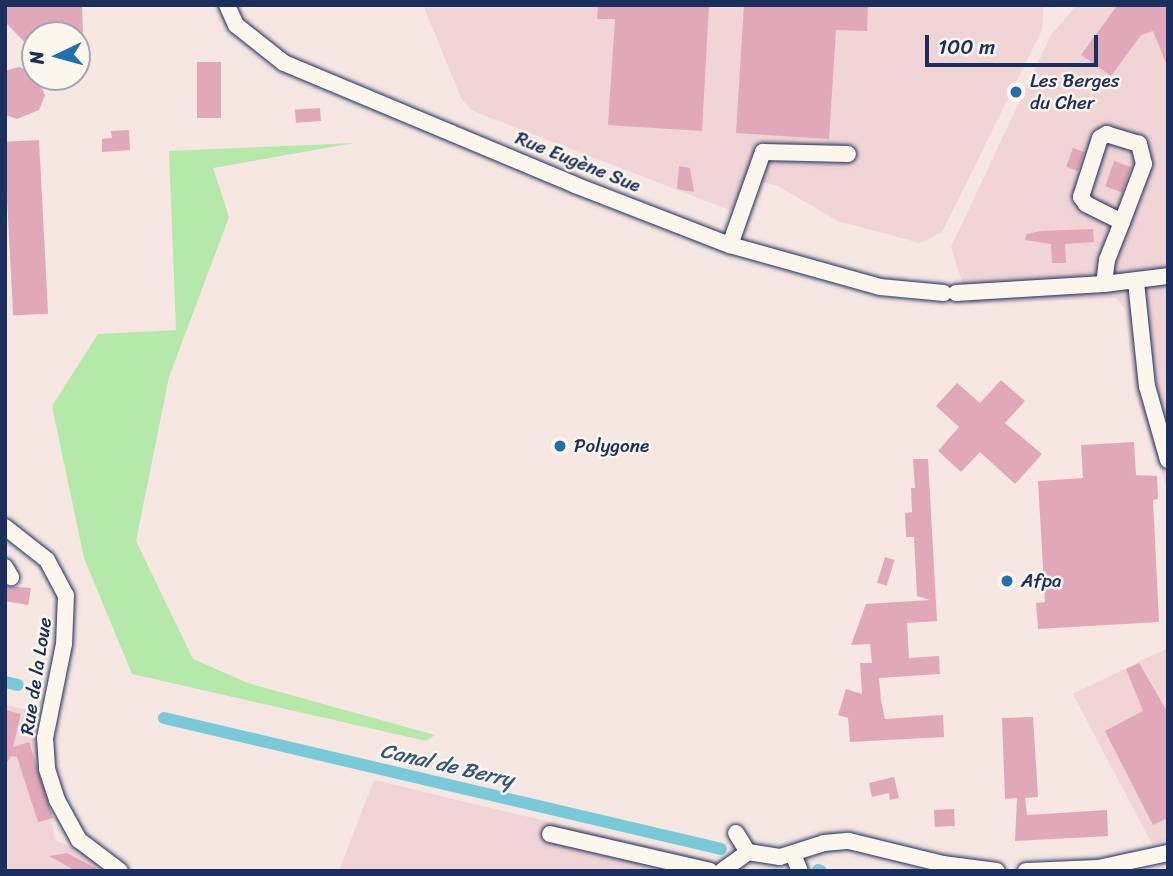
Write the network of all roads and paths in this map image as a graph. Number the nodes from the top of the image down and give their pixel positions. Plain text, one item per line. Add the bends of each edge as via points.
1 (228, 5) edge
2 (848, 154) dead end
3 (1122, 222) junction
4 (730, 245) junction
5 (1168, 276) edge
6 (1136, 282) junction
7 (1104, 285) junction
8 (1168, 460) edge
9 (5, 527) edge
10 (736, 833) dead end
11 (550, 834) dead end
12 (748, 852) junction
13 (1168, 853) edge
14 (793, 855) junction
15 (120, 871) edge
16 (710, 871) edge
17 (722, 871) edge
18 (800, 871) edge
19 (998, 871) edge
20 (1026, 871) edge

1 - 4 street, Rue Eugène Sue via 236,24 284,63
2 - 4 street via 763,152
3 - 3 street via 1144,164 1143,152 1139,144 1107,134 1100,138 1081,197
3 - 7 street
4 - 7 street, Rue Eugène Sue via 880,287 950,293
5 - 6 street, Rue Eugène Sue
6 - 7 street, Rue Eugène Sue
6 - 8 street via 1147,386
9 - 15 street, Rue de la Loue via 47,560 66,595 64,644 45,738 47,769 57,800 79,839
10 - 12 street
11 - 16 street
12 - 14 street
12 - 17 street
13 - 20 street via 1098,868
14 - 18 street
14 - 19 street via 824,843 849,841 943,864

